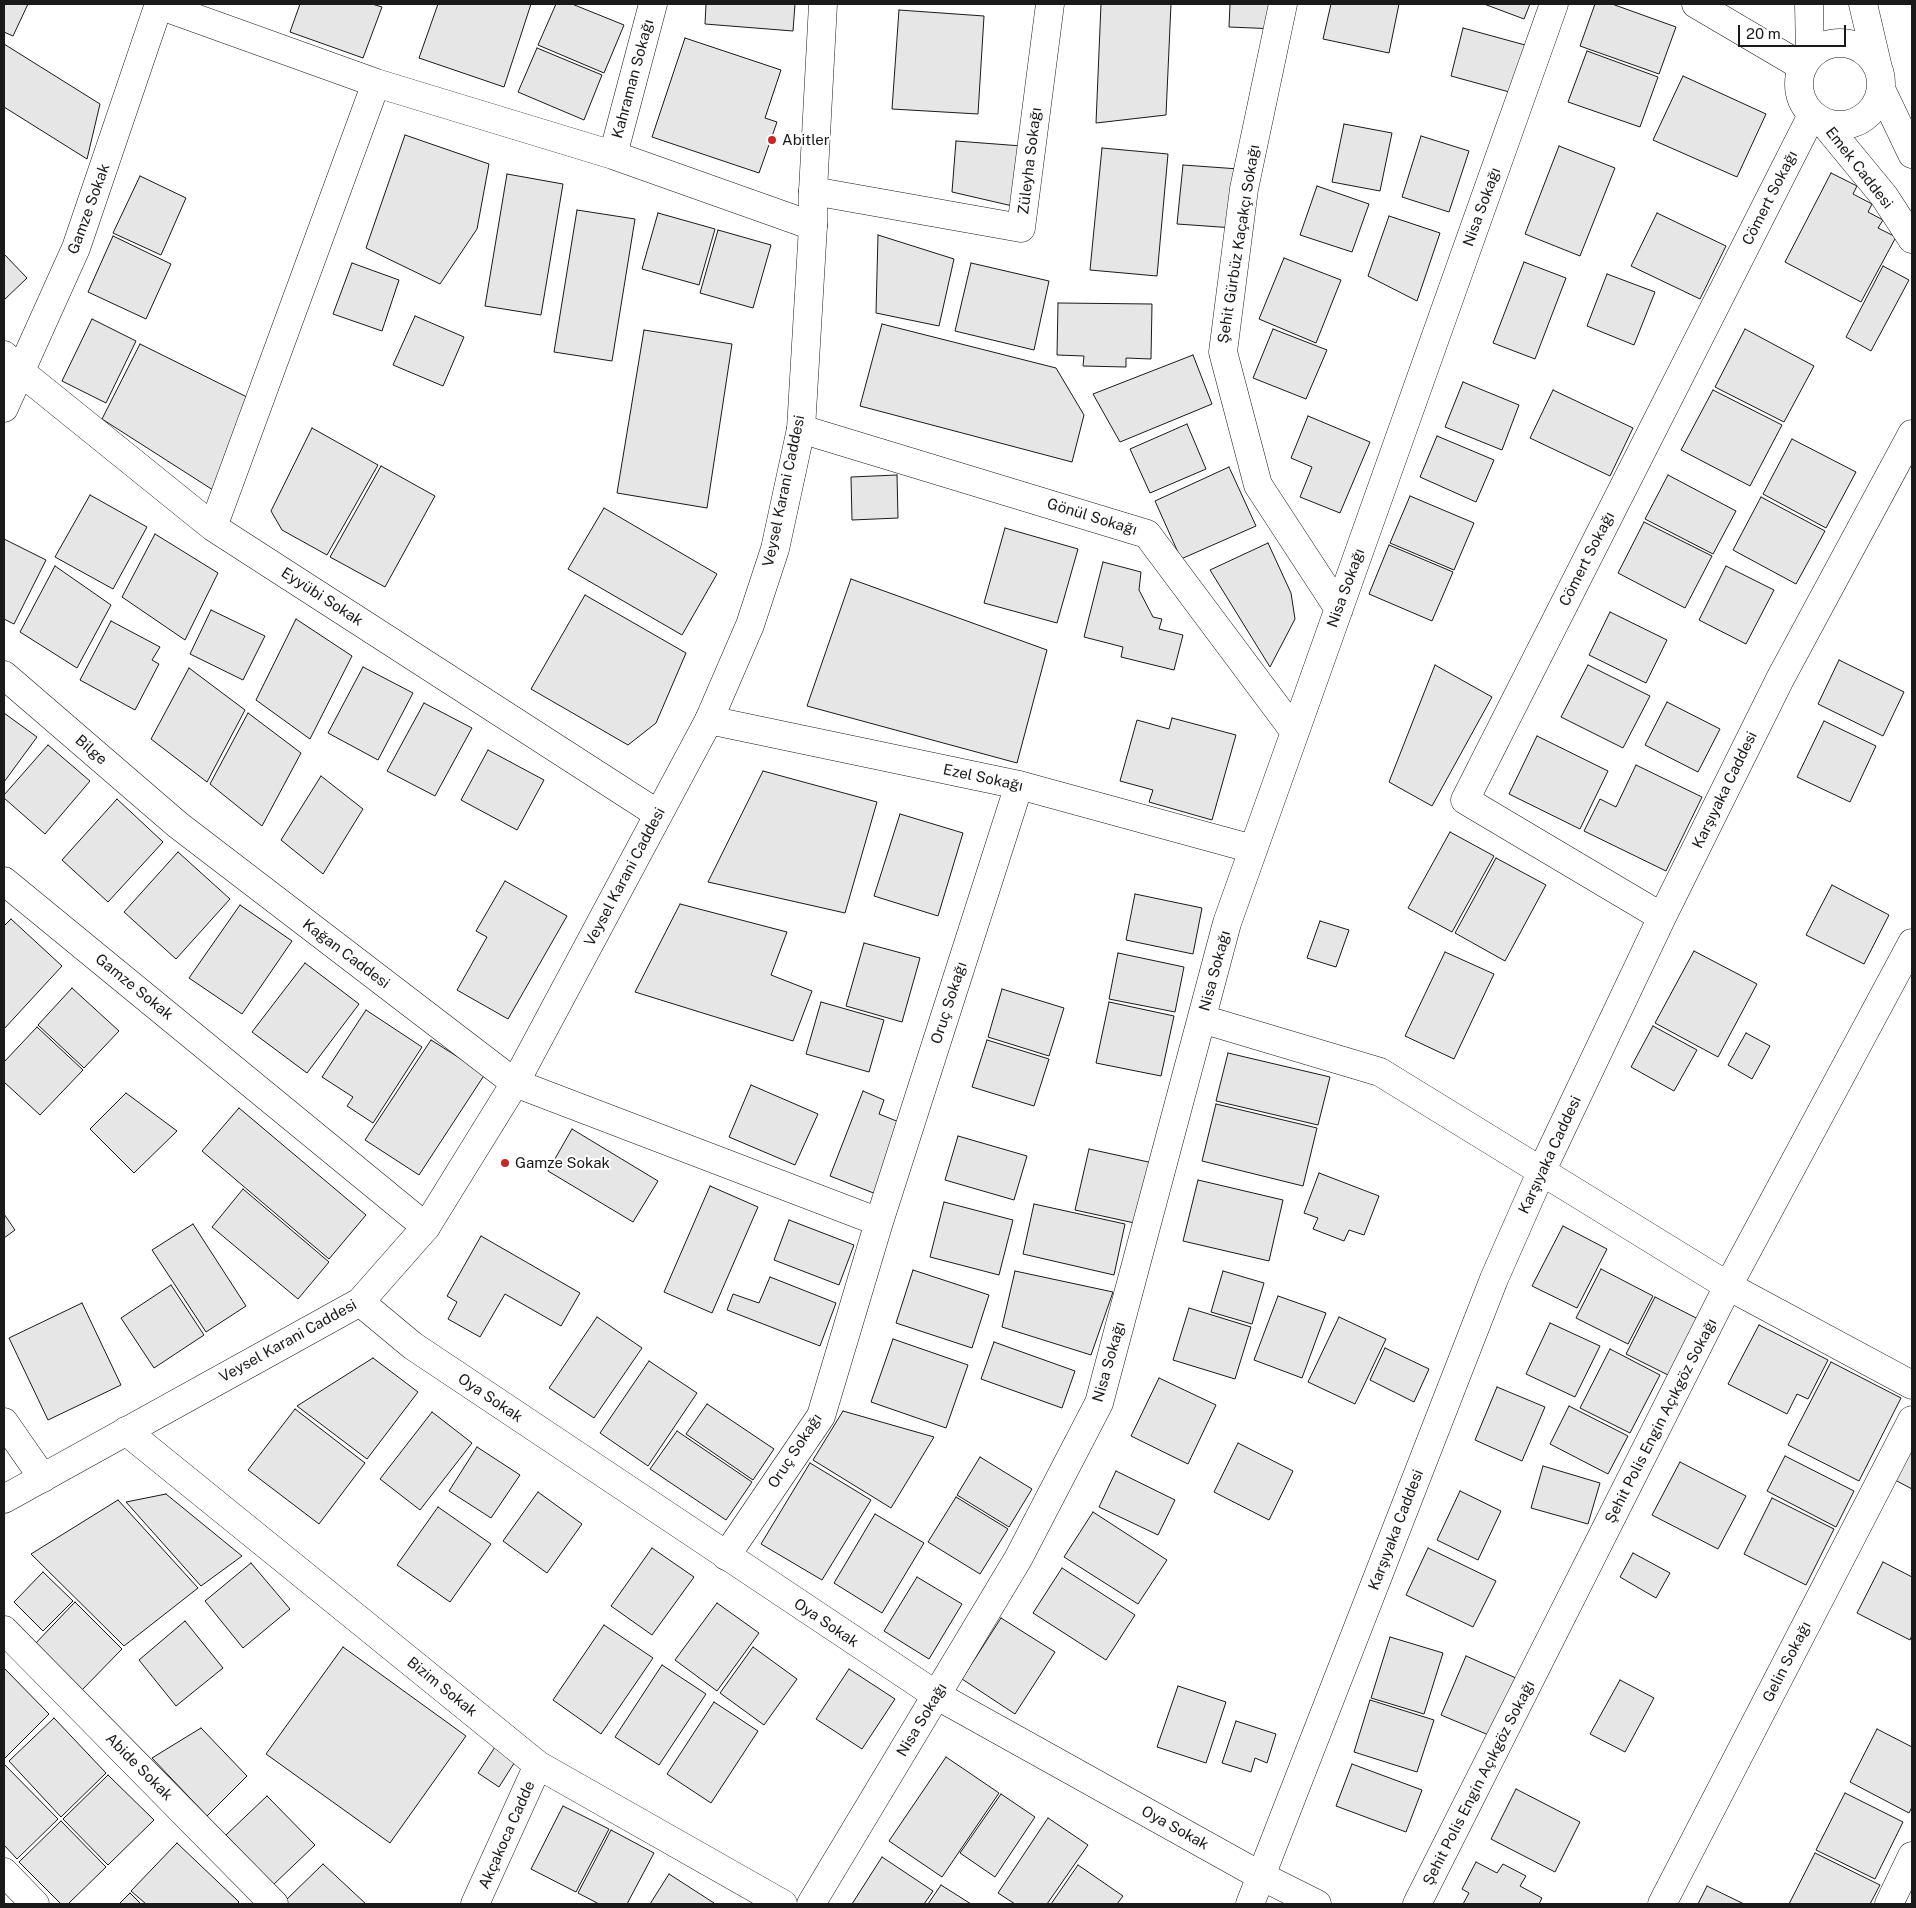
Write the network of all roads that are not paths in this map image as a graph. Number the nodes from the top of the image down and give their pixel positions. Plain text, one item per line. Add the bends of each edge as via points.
1 (653, 4) edge
2 (823, 4) edge
3 (1050, 4) edge
4 (1283, 4) edge
5 (1554, 4) edge
6 (1696, 4) edge
7 (1809, 4) edge
8 (1863, 4) edge
9 (159, 5) edge
10 (1806, 62) junction
11 (376, 82) junction
12 (1881, 82) junction
13 (1818, 118) junction
14 (1912, 154) edge
15 (613, 155) junction
16 (812, 191) junction
17 (813, 226) junction
18 (1912, 239) edge
19 (12, 364) edge
20 (4, 408) edge
21 (801, 429) junction
22 (1912, 434) edge
23 (213, 526) junction
24 (1339, 609) junction
25 (4, 675) edge
26 (709, 720) junction
27 (1295, 732) junction
28 (1019, 785) junction
29 (658, 814) junction
30 (178, 825) joint
31 (1254, 849) junction
32 (4, 880) edge
33 (1662, 917) junction
34 (1912, 943) edge
35 (1202, 1020) junction
36 (515, 1083) junction
37 (1542, 1170) junction
38 (878, 1222) junction
39 (426, 1227) junction
40 (1728, 1286) junction
41 (360, 1302) junction
42 (1912, 1385) edge
43 (1912, 1420) edge
44 (4, 1422) edge
45 (126, 1431) junction
46 (43, 1478) junction
47 (4, 1499) edge
48 (726, 1556) junction
49 (4, 1630) edge
50 (936, 1696) junction
51 (538, 1765) junction
52 (1912, 1856) edge
53 (4, 1872) edge
54 (1261, 1876) junction
55 (35, 1904) edge
56 (274, 1904) edge
57 (475, 1904) edge
58 (784, 1904) edge
59 (811, 1904) edge
60 (1250, 1904) edge
61 (1317, 1904) edge
62 (1417, 1904) edge
63 (1662, 1904) edge
64 (1888, 1904) edge

1 - 15 street, Kahraman Sokağı
2 - 16 street, Veysel Karani Caddesi
3 - 16 street, Züleyha Sokağı via 1021,228
4 - 24 street, Şehit Gürbüz Kaçakçı Sokağı via 1244,189 1223,352 1258,485
5 - 24 street, Nisa Sokağı
6 - 10 street
7 - 10 street
8 - 12 street
9 - 11 street
9 - 19 street, Gamze Sokak via 76,248
10 - 12 street via 1820,48 1832,44 1858,46 1876,64
10 - 13 street via 1799,79 1800,92 1804,104
11 - 15 street
11 - 23 street
12 - 13 street via 1877,101 1860,120 1836,125
12 - 14 street
13 - 18 street, Emek Caddesi via 1884,196
13 - 33 street, Cömert Sokağı via 1465,800
15 - 17 street
16 - 17 street, Veysel Karani Caddesi
17 - 21 street, Veysel Karani Caddesi
19 - 20 street, Gamze Sokak
19 - 23 street, Eyyübi Sokak
21 - 26 street, Veysel Karani Caddesi via 775,549 750,625
21 - 27 street, Gönül Sokağı via 1147,534
22 - 33 street, Karşıyaka Caddesi via 1780,678
23 - 29 street, Eyyübi Sokak
24 - 27 street, Nisa Sokağı
25 - 30 street, Bilge
26 - 28 street, Ezel Sokağı
26 - 29 street, Veysel Karani Caddesi
27 - 31 street, Nisa Sokağı
28 - 31 street, Ezel Sokağı
28 - 38 street, Oruç Sokağı
29 - 36 street, Veysel Karani Caddesi
30 - 36 street, Kağan Caddesi
31 - 35 street, Nisa Sokağı via 1228,923
32 - 39 street, Gamze Sokak
33 - 37 street, Karşıyaka Caddesi
34 - 40 street, Şehit Polis Engin Açıkgöz Sokağı
35 - 37 street via 1380,1072
35 - 50 street, Nisa Sokağı via 1099,1403 1018,1559
36 - 38 street
36 - 39 street, Veysel Karani Caddesi
37 - 40 street
37 - 54 street, Karşıyaka Caddesi via 1494,1279
38 - 48 street, Oruç Sokağı via 821,1416
39 - 41 street, Veysel Karani Caddesi
40 - 42 street
40 - 62 street, Şehit Polis Engin Açıkgöz Sokağı
41 - 45 street, Veysel Karani Caddesi
41 - 48 street, Oya Sokak via 413,1346
43 - 63 street, Gelin Sokağı
44 - 46 street
45 - 46 street, Veysel Karani Caddesi
45 - 51 street, Bizim Sokak
46 - 47 street, Veysel Karani Caddesi
48 - 50 street, Oya Sokak
49 - 56 street, Abide Sokak
50 - 54 street, Oya Sokak
50 - 59 street, Nisa Sokağı
51 - 57 street, Akçakoca Cadde
51 - 58 street, Bizim Sokak
52 - 64 street
53 - 55 street
54 - 60 street, Karşıyaka Caddesi
54 - 61 street, Oya Sokak

